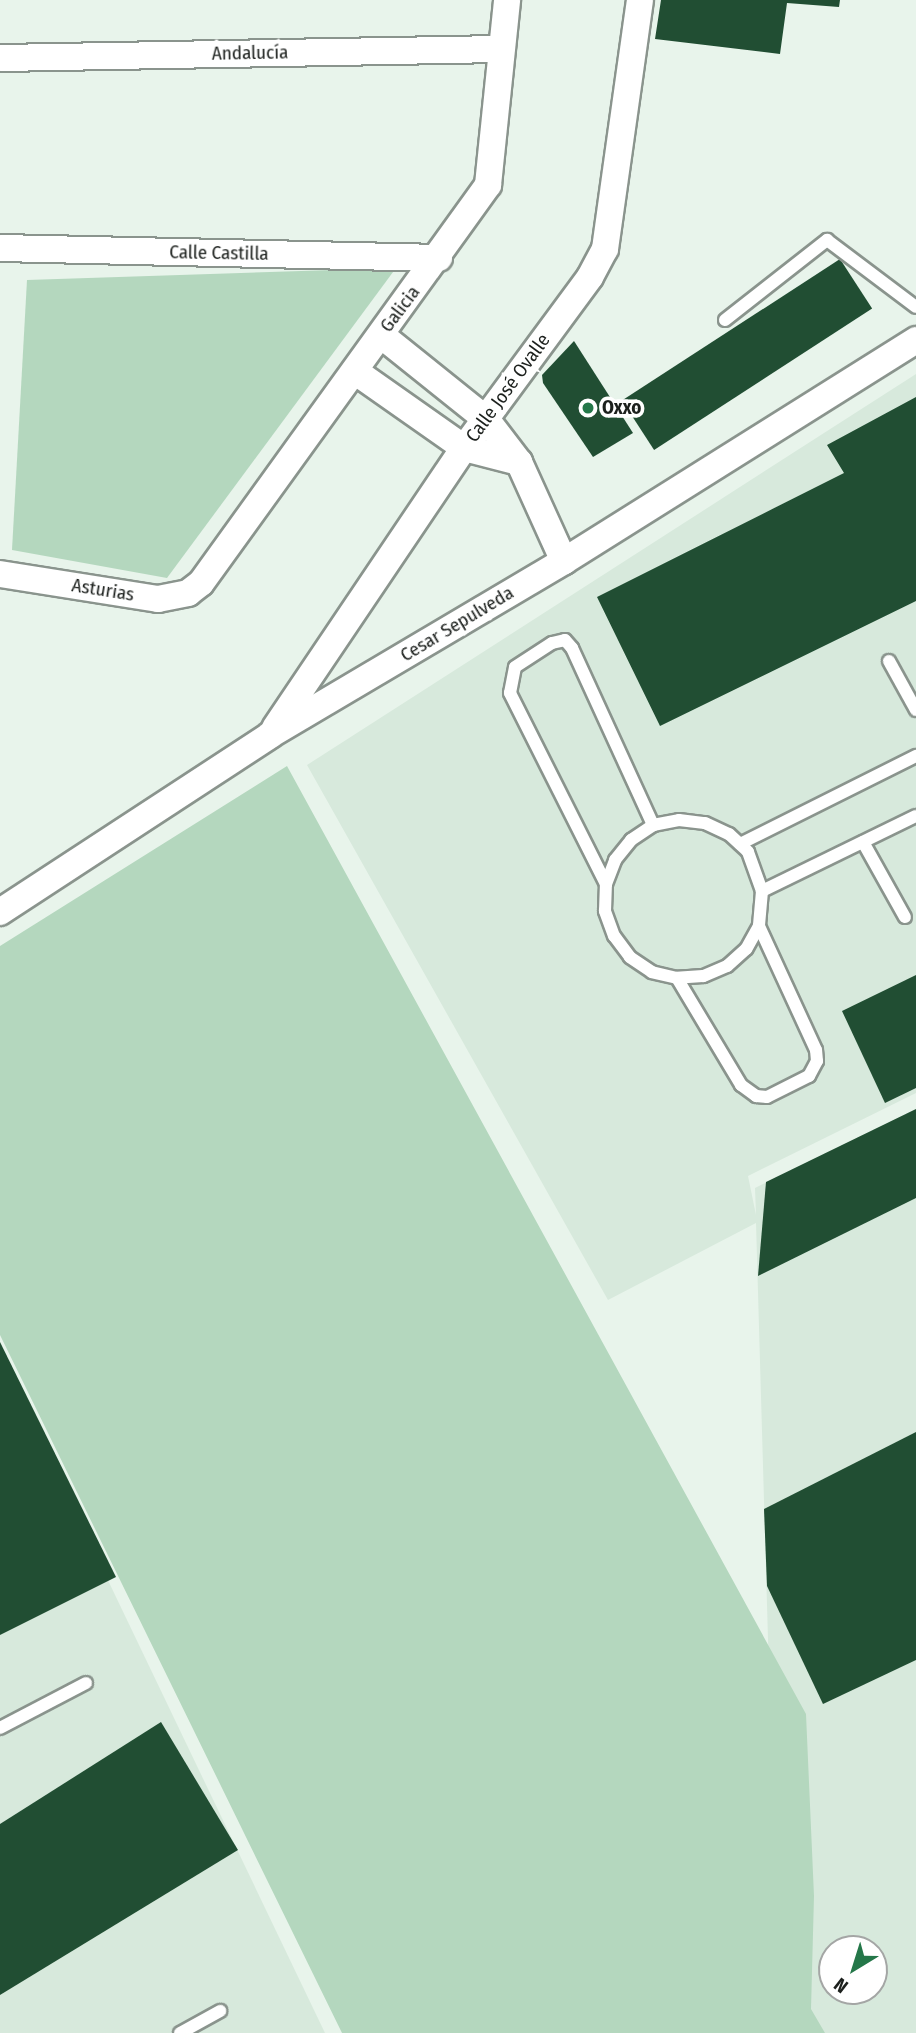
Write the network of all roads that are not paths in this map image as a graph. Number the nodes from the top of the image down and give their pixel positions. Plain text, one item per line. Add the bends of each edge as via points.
1 (507, 0) edge
2 (640, 0) edge
3 (500, 49) junction
4 (0, 58) edge
5 (0, 248) edge
6 (439, 258) junction
7 (916, 307) edge
8 (725, 320) dead end
9 (381, 335) junction
10 (916, 340) edge
11 (356, 372) junction
12 (486, 419) junction
13 (464, 449) junction
14 (519, 462) junction
15 (564, 561) junction
16 (0, 573) edge
17 (201, 583) joint
18 (889, 661) dead end
19 (916, 710) edge
20 (270, 735) junction
21 (916, 756) edge
22 (916, 816) edge
23 (653, 825) junction
24 (863, 842) junction
25 (740, 844) junction
26 (606, 884) junction
27 (762, 891) junction
28 (0, 912) edge
29 (905, 917) dead end
30 (759, 926) junction
31 (677, 978) junction
32 (86, 1683) dead end
33 (0, 1728) edge
34 (220, 2011) dead end
35 (180, 2033) edge

1 - 3 street, Galicia
2 - 12 street, Calle José Ovalle via 605,249 590,277
3 - 4 street, Andalucía
3 - 6 street, Galicia via 488,185
5 - 6 street, Calle Castilla
6 - 9 street, Galicia
7 - 8 lane via 827,240
9 - 11 street, Galicia
9 - 12 street
10 - 15 street, Cesar Sepulveda
11 - 13 street
11 - 17 street, Galicia
12 - 13 street, Calle José Ovalle
12 - 14 street
13 - 14 street
13 - 20 street, Calle José Ovalle
14 - 15 street
15 - 20 street, Cesar Sepulveda
16 - 17 street, Asturias via 159,599 188,593
18 - 19 lane
20 - 28 street, Cesar Sepulveda
21 - 25 lane
22 - 24 lane
23 - 25 lane via 705,822
23 - 26 lane via 631,839 615,860
23 - 26 lane via 572,648 565,640 552,643 515,667 510,693
24 - 27 lane
24 - 29 lane
25 - 27 lane via 760,875
26 - 31 lane via 605,911 614,936 630,957 652,972
27 - 30 lane
30 - 31 lane via 746,949 727,966 703,976
30 - 31 lane via 816,1050 817,1061 809,1076 766,1097 741,1085
32 - 33 lane
34 - 35 lane

